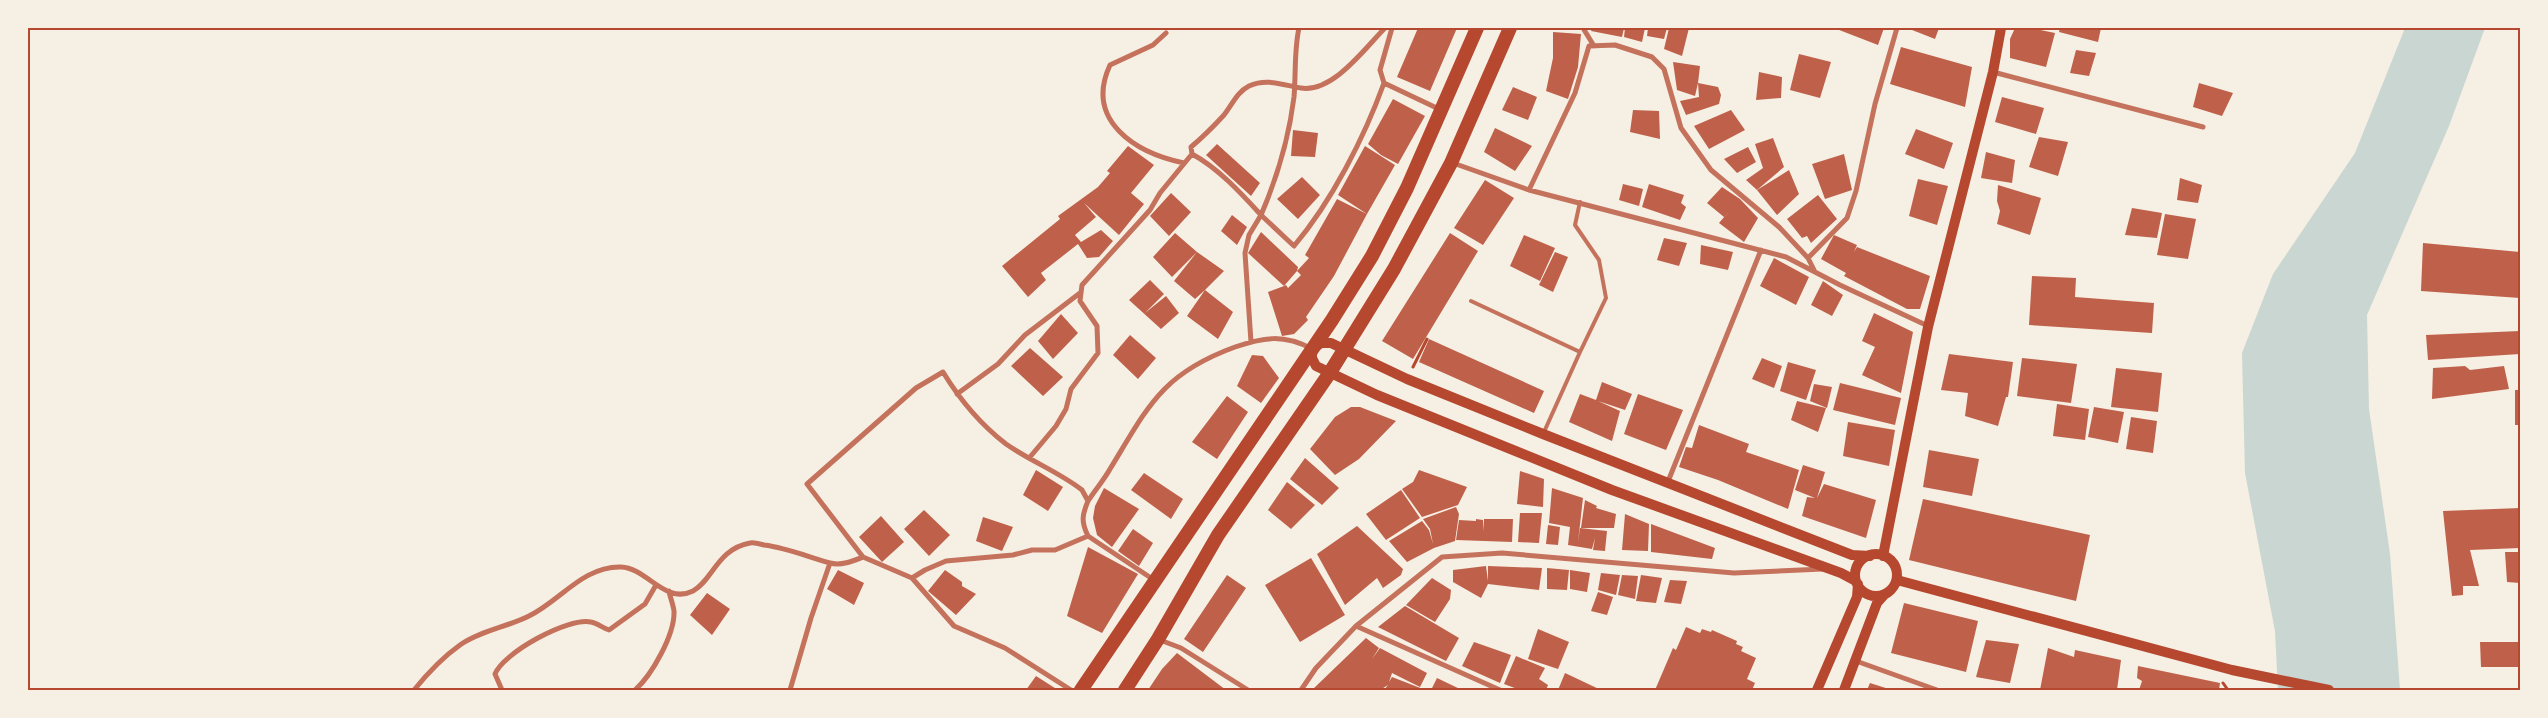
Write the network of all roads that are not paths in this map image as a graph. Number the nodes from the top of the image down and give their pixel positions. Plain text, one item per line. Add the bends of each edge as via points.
1 (1299, 28) edge
2 (1385, 28) edge
3 (1392, 28) edge
4 (1477, 28) edge
5 (1510, 28) edge
6 (1583, 28) edge
7 (1897, 28) edge
8 (2001, 28) edge
9 (1166, 34) dead end
10 (1594, 46) junction
11 (1993, 72) junction
12 (1384, 83) junction
13 (1294, 86) junction
14 (1441, 111) junction
15 (2203, 127) dead end
16 (1192, 154) junction
17 (1451, 163) junction
18 (1184, 164) junction
19 (1529, 190) junction
20 (1580, 202) junction
21 (1261, 215) junction
22 (1761, 250) junction
23 (1808, 258) junction
24 (1814, 271) junction
25 (1080, 294) junction
26 (1471, 301) dead end
27 (1928, 327) junction
28 (1251, 342) junction
29 (1312, 349) junction
30 (1345, 349) junction
31 (1580, 352) junction
32 (1329, 374) junction
33 (957, 394) junction
34 (1543, 434) junction
35 (1030, 457) junction
36 (1667, 484) junction
37 (1088, 501) junction
38 (1088, 536) junction
39 (1870, 556) junction
40 (1883, 556) junction
41 (863, 557) junction
42 (830, 563) junction
43 (1828, 569) junction
44 (912, 578) junction
45 (1154, 580) junction
46 (1897, 580) junction
47 (1857, 583) junction
48 (656, 585) junction
49 (669, 592) junction
50 (1885, 594) junction
51 (1356, 626) junction
52 (1158, 639) junction
53 (1856, 661) junction
54 (414, 690) edge
55 (502, 690) edge
56 (635, 690) edge
57 (790, 690) edge
58 (1071, 690) edge
59 (1081, 690) edge
60 (1125, 690) edge
61 (1248, 690) edge
62 (1301, 690) edge
63 (1500, 690) edge
64 (1818, 690) edge
65 (1844, 690) edge
66 (1937, 690) edge
67 (2329, 690) edge

1 - 13 street
2 - 13 street via 1336,78 1317,86
3 - 12 street via 1380,70
4 - 14 highway
5 - 17 highway
6 - 10 street
7 - 23 street via 1847,218
8 - 11 main road
9 - 18 street via 1152,45 1110,65 1104,78 1106,115 1124,137 1167,160
10 - 19 street via 1589,46 1575,93
10 - 23 street via 1615,45 1652,58 1664,69 1681,128 1711,170 1779,227
11 - 15 street
11 - 27 main road
12 - 14 street
12 - 21 street via 1327,200 1294,246
13 - 16 street via 1258,82 1246,88 1209,132 1191,147
13 - 21 street via 1287,135
14 - 29 highway via 1372,256
16 - 18 street
16 - 21 street via 1224,178
17 - 19 street
17 - 30 highway via 1394,269
18 - 25 street via 1160,192 1150,210 1090,274
19 - 20 street
20 - 22 street
20 - 31 lane via 1575,225 1599,260 1606,298
21 - 28 street via 1249,235 1245,253
22 - 24 street via 1786,257
22 - 36 street
23 - 24 street
24 - 27 street
25 - 33 street via 1025,335 998,364
25 - 35 street via 1080,301 1097,326 1098,353 1071,389 1066,409 1056,426
26 - 31 lane
27 - 40 main road
28 - 29 street via 1272,337 1298,341
28 - 37 street via 1204,359 1162,390
29 - 30 main road via 1331,343
29 - 32 main road via 1316,366
29 - 45 highway
30 - 32 highway
30 - 34 main road via 1407,379
31 - 34 lane
32 - 43 main road via 1612,490
32 - 52 highway via 1218,535
33 - 35 street via 982,424 1008,445
33 - 41 street via 943,372 936,374 807,484
34 - 36 main road
35 - 37 street via 1076,485
36 - 39 main road via 1852,555
37 - 38 street via 1082,517
38 - 44 street via 1055,550 1032,550 946,562
38 - 45 street
39 - 40 main road
39 - 47 main road via 1864,558 1857,568
40 - 46 main road via 1893,563
41 - 42 street via 849,563
41 - 44 street
42 - 49 street via 781,546 751,542 728,553 693,591
42 - 57 street
43 - 47 main road
43 - 51 street via 1734,573 1502,553 1442,557
44 - 58 street via 954,626 1005,648
45 - 59 highway
46 - 50 main road
46 - 67 main road via 2232,670
47 - 50 main road via 1866,594
47 - 64 main road via 1857,597
48 - 49 street
48 - 54 street via 636,570 621,567 586,576 532,614 461,644
48 - 55 street via 645,604 609,630 590,622 566,624 519,650 497,668 495,674
49 - 56 street via 674,611 670,632 656,662
50 - 53 main road via 1877,603
51 - 62 street via 1316,668
51 - 63 street
52 - 60 highway
52 - 61 street via 1181,648
53 - 65 main road
53 - 66 street

